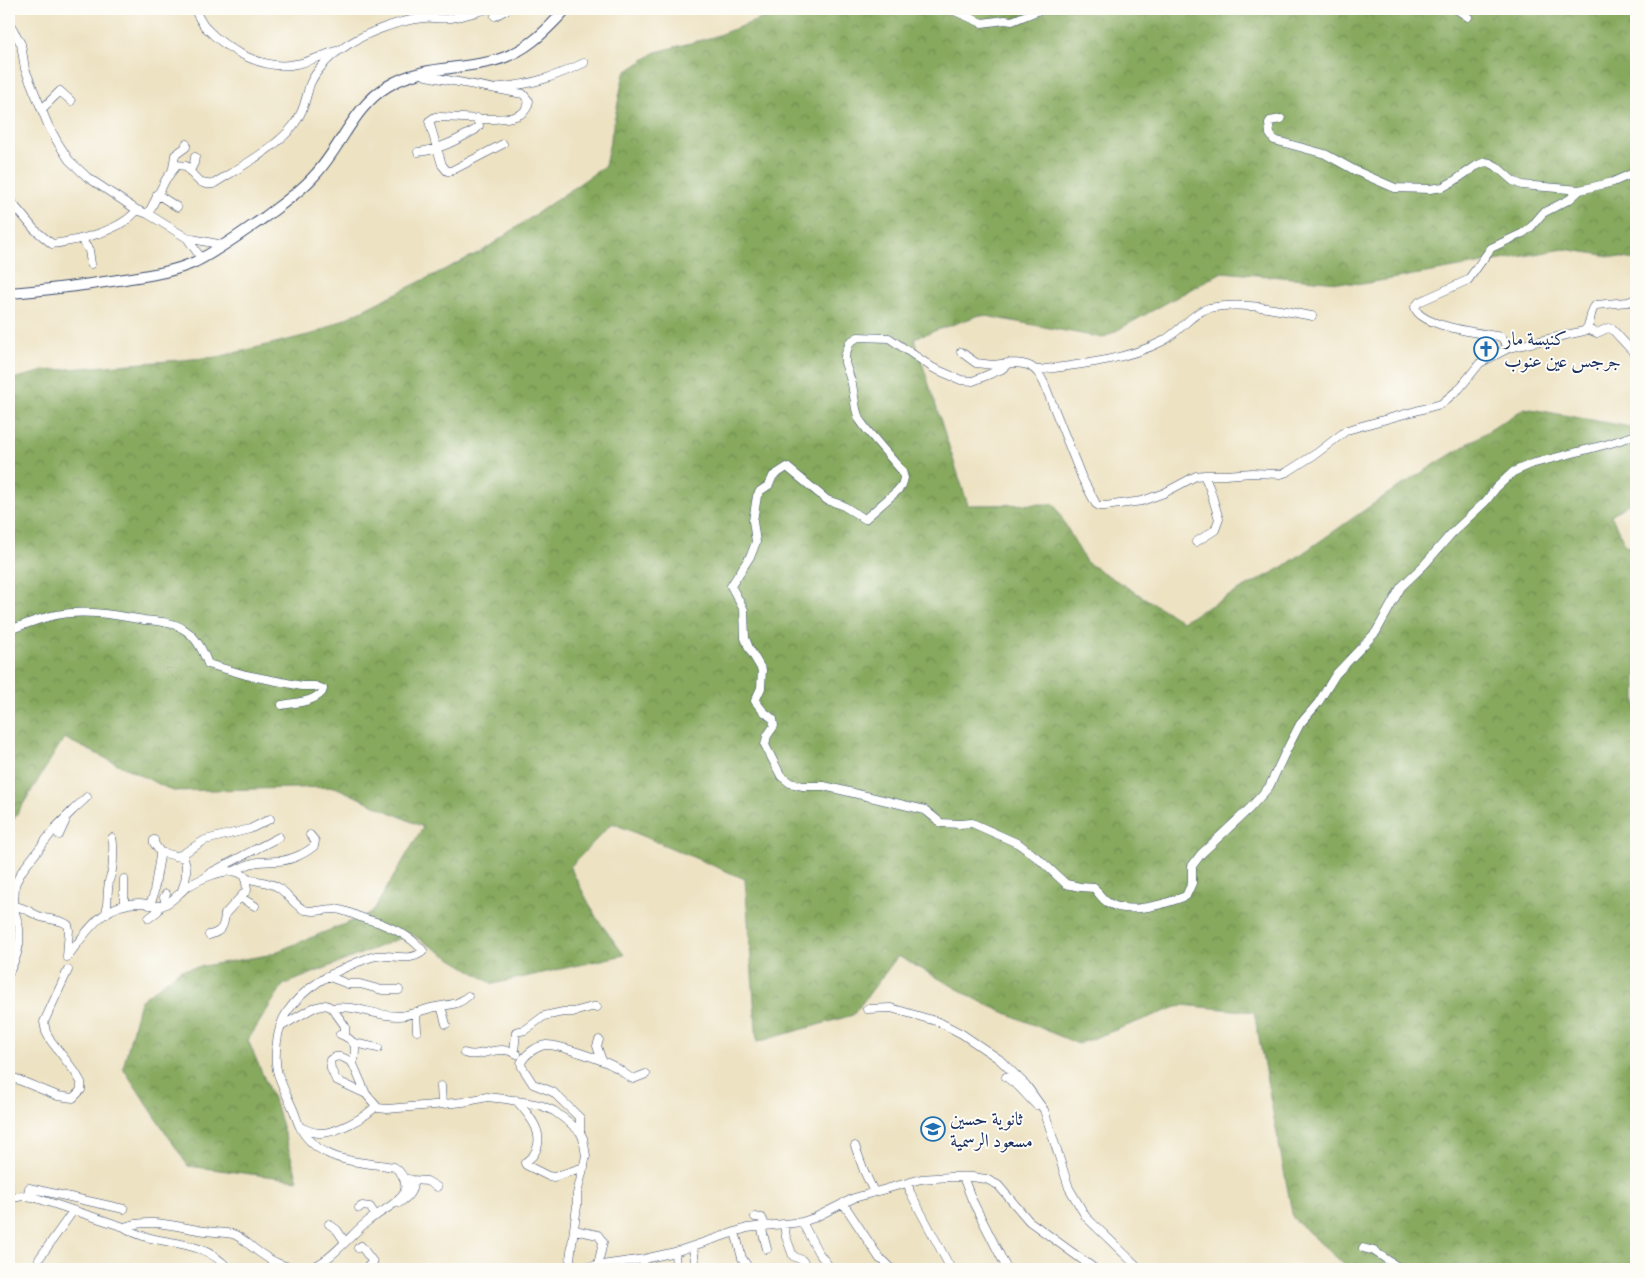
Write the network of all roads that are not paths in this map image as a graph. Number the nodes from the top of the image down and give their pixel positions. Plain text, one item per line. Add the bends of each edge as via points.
1 (194, 9) edge
2 (488, 9) edge
3 (508, 9) edge
4 (566, 9) edge
5 (950, 9) edge
6 (1042, 9) edge
7 (1456, 9) edge
8 (495, 16) dead end
9 (1468, 17) dead end
10 (9, 22) edge
11 (338, 50) junction
12 (584, 63) dead end
13 (419, 73) junction
14 (490, 87) junction
15 (72, 101) dead end
16 (42, 109) junction
17 (477, 118) junction
18 (1281, 119) dead end
19 (186, 144) dead end
20 (503, 144) dead end
21 (438, 148) junction
22 (418, 152) dead end
23 (195, 157) dead end
24 (173, 168) junction
25 (190, 171) junction
26 (1636, 172) edge
27 (1580, 190) junction
28 (157, 194) junction
29 (9, 199) edge
30 (177, 207) dead end
31 (137, 210) junction
32 (148, 214) junction
33 (188, 238) junction
34 (81, 239) junction
35 (223, 245) junction
36 (201, 258) junction
37 (91, 264) dead end
38 (9, 293) edge
39 (1636, 299) edge
40 (1312, 316) dead end
41 (1587, 329) junction
42 (1509, 348) junction
43 (961, 352) dead end
44 (1636, 355) edge
45 (1009, 364) junction
46 (1037, 370) junction
47 (1636, 435) edge
48 (1204, 475) junction
49 (1196, 542) dead end
50 (9, 630) edge
51 (282, 705) dead end
52 (87, 797) dead end
53 (73, 810) junction
54 (270, 819) dead end
55 (59, 835) dead end
56 (310, 835) dead end
57 (279, 837) dead end
58 (112, 838) dead end
59 (154, 840) dead end
60 (160, 852) junction
61 (177, 858) junction
62 (234, 871) junction
63 (245, 876) junction
64 (203, 878) junction
65 (124, 879) dead end
66 (181, 893) junction
67 (166, 894) dead end
68 (241, 898) junction
69 (149, 904) junction
70 (124, 905) junction
71 (14, 906) junction
72 (163, 906) junction
73 (254, 906) dead end
74 (106, 914) junction
75 (150, 918) dead end
76 (209, 935) dead end
77 (68, 970) dead end
78 (9, 973) edge
79 (327, 976) junction
80 (399, 990) dead end
81 (468, 996) dead end
82 (441, 1006) junction
83 (332, 1008) junction
84 (596, 1008) dead end
85 (868, 1009) dead end
86 (416, 1012) junction
87 (446, 1024) dead end
88 (280, 1028) junction
89 (417, 1031) dead end
90 (599, 1040) dead end
91 (354, 1044) junction
92 (378, 1048) dead end
93 (514, 1052) junction
94 (464, 1053) dead end
95 (602, 1061) junction
96 (622, 1061) dead end
97 (521, 1063) junction
98 (353, 1064) junction
99 (618, 1068) junction
100 (646, 1074) dead end
101 (9, 1076) edge
102 (1006, 1077) dead end
103 (441, 1086) dead end
104 (366, 1094) junction
105 (516, 1100) junction
106 (442, 1104) junction
107 (376, 1106) junction
108 (1044, 1110) junction
109 (300, 1127) junction
110 (580, 1132) junction
111 (855, 1146) dead end
112 (584, 1167) junction
113 (963, 1177) junction
114 (408, 1179) junction
115 (908, 1183) junction
116 (437, 1187) dead end
117 (874, 1192) junction
118 (28, 1196) junction
119 (9, 1199) edge
120 (843, 1203) junction
121 (359, 1208) dead end
122 (124, 1209) dead end
123 (73, 1211) junction
124 (376, 1216) junction
125 (755, 1217) dead end
126 (367, 1222) junction
127 (802, 1222) junction
128 (329, 1224) dead end
129 (784, 1225) junction
130 (763, 1226) junction
131 (124, 1227) junction
132 (574, 1230) junction
133 (735, 1232) junction
134 (345, 1242) junction
135 (693, 1246) junction
136 (358, 1248) dead end
137 (1363, 1248) dead end
138 (766, 1249) dead end
139 (676, 1252) junction
140 (40, 1259) dead end
141 (644, 1259) junction
142 (695, 1261) dead end
143 (598, 1266) junction
144 (584, 1268) edge
145 (1008, 1268) edge
146 (229, 1269) edge
147 (365, 1269) edge
148 (573, 1269) edge
149 (643, 1269) edge
150 (676, 1269) edge
151 (749, 1269) edge
152 (808, 1269) edge
153 (831, 1269) edge
154 (892, 1269) edge
155 (951, 1269) edge
156 (1095, 1269) edge
157 (1140, 1269) edge
158 (1401, 1269) edge

1 - 11 street via 206,28 226,46 259,62 297,64
2 - 11 street via 451,18 428,17 388,26
3 - 8 street
4 - 13 street via 532,43 508,56
5 - 6 street via 982,23 1012,21
7 - 9 street
10 - 16 street via 21,44 25,69
11 - 25 street via 313,79 307,100 293,127 276,142 212,184 199,182
12 - 14 street via 552,78
13 - 14 street
13 - 35 street via 377,94 361,109 326,162 307,184
14 - 17 street via 522,94 529,101 528,106 517,116
15 - 16 street via 60,90
16 - 31 street via 69,160 87,177
17 - 21 street via 479,126 475,130
17 - 21 street via 440,116 429,121
18 - 27 street via 1269,124 1274,140 1325,154 1356,172 1395,188 1443,187 1476,166 1490,162 1522,185
19 - 24 street via 174,155
20 - 21 street via 451,171 442,165
21 - 22 street
23 - 25 street
24 - 25 street via 183,165
24 - 28 street
26 - 27 street
27 - 42 street via 1522,233 1491,248 1468,280 1419,302 1415,307 1418,313 1439,324 1501,337
28 - 30 street
28 - 32 street
29 - 34 street via 34,229 52,244
31 - 32 street
31 - 34 street via 113,227
32 - 33 street
33 - 35 street
33 - 36 street
34 - 37 street via 89,250
35 - 36 street
36 - 38 street via 159,273
39 - 41 street via 1596,305
40 - 46 street via 1260,307 1207,308 1164,340 1143,350
41 - 42 street
41 - 44 street via 1597,333 1612,329
42 - 48 street via 1480,363 1441,404 1345,431 1290,471 1281,474
43 - 45 street via 976,363
45 - 46 street via 1026,364
45 - 47 street via 973,381 960,380 934,368 889,338 858,337 850,342 844,363 859,419 902,471 904,478 897,491 865,519 827,500 787,467 773,476 757,496 756,542 731,586 744,610 745,638 762,670 756,701 773,719 774,726 765,745 781,776 790,783 824,786 925,810 941,823 972,823 1019,844 1066,884 1094,888 1107,902 1126,909 1186,896 1192,883 1192,866 1269,787 1300,724 1336,674 1376,632 1401,587 1513,472
46 - 48 street via 1082,478 1099,506 1142,501
48 - 49 street via 1218,519 1215,530
50 - 51 street via 54,615 80,613 174,625 194,639 208,664 322,690 316,698
52 - 53 street
53 - 55 street
53 - 71 street via 22,871 15,884
54 - 61 street via 205,840
56 - 62 street via 315,841 310,850 279,862 252,863
57 - 64 street
58 - 74 street via 113,866
59 - 60 street
60 - 61 street
60 - 69 street
61 - 66 street via 184,858 186,869
62 - 63 street
62 - 64 street
63 - 68 street via 247,890
63 - 79 street via 276,886 305,910 342,910 382,924 403,934 423,951 411,957 370,957
64 - 66 street
65 - 70 street
66 - 72 street
67 - 72 street
68 - 73 street
68 - 76 street via 225,914 225,923 218,932
69 - 70 street
69 - 72 street
70 - 74 street
71 - 74 street via 68,926 67,957 90,926
71 - 78 street via 19,930 18,955
72 - 75 street
77 - 101 street via 44,1022 51,1041 79,1078 82,1090 73,1098 58,1096
79 - 80 street via 348,984
79 - 88 street via 287,1011
81 - 82 street via 458,1004
82 - 86 street
82 - 87 street
83 - 86 street via 340,1006 400,1016
83 - 88 street via 326,1005 313,1008
83 - 91 street via 345,1026 343,1035
84 - 93 street via 544,1016 525,1030 516,1032
85 - 108 street via 891,1008 939,1022 962,1034 999,1058 1026,1085
86 - 89 street
88 - 109 street via 277,1072
90 - 95 street via 597,1046
91 - 92 street
91 - 98 street
93 - 94 street
93 - 97 street
95 - 97 street via 547,1045 526,1055
95 - 99 street
96 - 99 street
97 - 110 street via 533,1084 552,1092 580,1118
98 - 104 street
98 - 104 street via 342,1056 330,1060 336,1080
99 - 100 street via 633,1079
102 - 108 street
103 - 106 street
104 - 107 street
105 - 106 street via 487,1097
105 - 110 street via 554,1111
105 - 112 street via 537,1130 538,1146 526,1165 554,1177
106 - 107 street via 387,1109
107 - 109 street via 357,1120 327,1132
108 - 157 street via 1069,1188 1078,1204 1086,1217
109 - 114 street via 326,1153 340,1159 394,1166
110 - 112 street via 586,1146
111 - 117 street
112 - 132 street via 577,1194
113 - 115 street via 934,1177
113 - 145 street
113 - 156 street via 986,1179 998,1185 1029,1221
114 - 116 street via 427,1181
114 - 124 street via 401,1197
114 - 126 street via 413,1184 409,1196 372,1223
115 - 117 street
115 - 155 street
117 - 120 street
118 - 119 street
118 - 122 street via 29,1188
118 - 123 street
120 - 127 street
120 - 154 street via 880,1259
121 - 124 street via 370,1207
123 - 131 street
123 - 140 street
124 - 126 street
125 - 130 street via 762,1218
126 - 134 street
127 - 129 street
127 - 153 street
128 - 134 street
129 - 130 street
129 - 152 street via 793,1256 802,1260
130 - 133 street
130 - 138 street
131 - 134 street via 167,1224 233,1234 270,1261 294,1268 317,1265
131 - 146 street via 208,1253
132 - 143 street via 598,1235 603,1242
132 - 148 street via 570,1259
133 - 135 street
133 - 151 street via 739,1251
135 - 139 street
135 - 142 street
136 - 147 street via 361,1246 373,1262
137 - 158 street via 1374,1251
139 - 141 street
139 - 150 street
141 - 143 street
141 - 149 street
143 - 144 street
144 - 148 street

